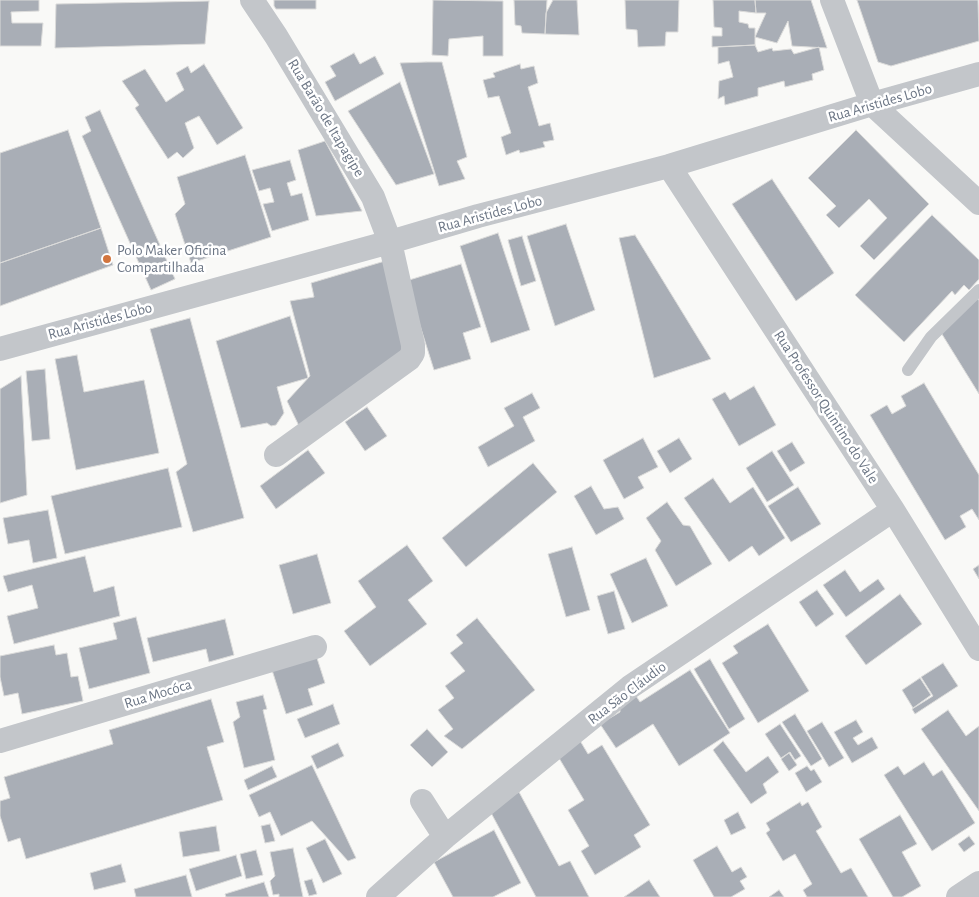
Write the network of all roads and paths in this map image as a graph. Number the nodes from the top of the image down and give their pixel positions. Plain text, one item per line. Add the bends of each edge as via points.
1 (252, 0) edge
2 (832, 0) edge
3 (979, 74) edge
4 (872, 104) junction
5 (669, 166) junction
6 (979, 203) edge
7 (390, 242) junction
8 (979, 290) edge
9 (0, 349) edge
10 (908, 370) dead end
11 (276, 455) dead end
12 (893, 510) junction
13 (315, 647) dead end
14 (979, 649) edge
15 (0, 741) edge
16 (422, 801) dead end
17 (445, 837) junction
18 (979, 884) edge
19 (378, 897) edge
20 (958, 897) edge

1 - 7 street, Rua Barão de Itapagipe via 373,197
2 - 4 street
3 - 4 street, Rua Aristides Lobo
4 - 5 street, Rua Aristides Lobo
4 - 6 street
5 - 7 street, Rua Aristides Lobo
5 - 12 street, Rua Professor Quintino do Vale
7 - 9 street, Rua Aristides Lobo
7 - 11 street, Rua Barão de Itapagipe via 413,353
8 - 10 lane via 931,337
12 - 14 street, Rua Professor Quintino do Vale
12 - 17 street, Rua São Cláudio via 630,687
13 - 15 street, Rua Mocóca
16 - 17 street
17 - 19 street, Rua São Cláudio
18 - 20 street

